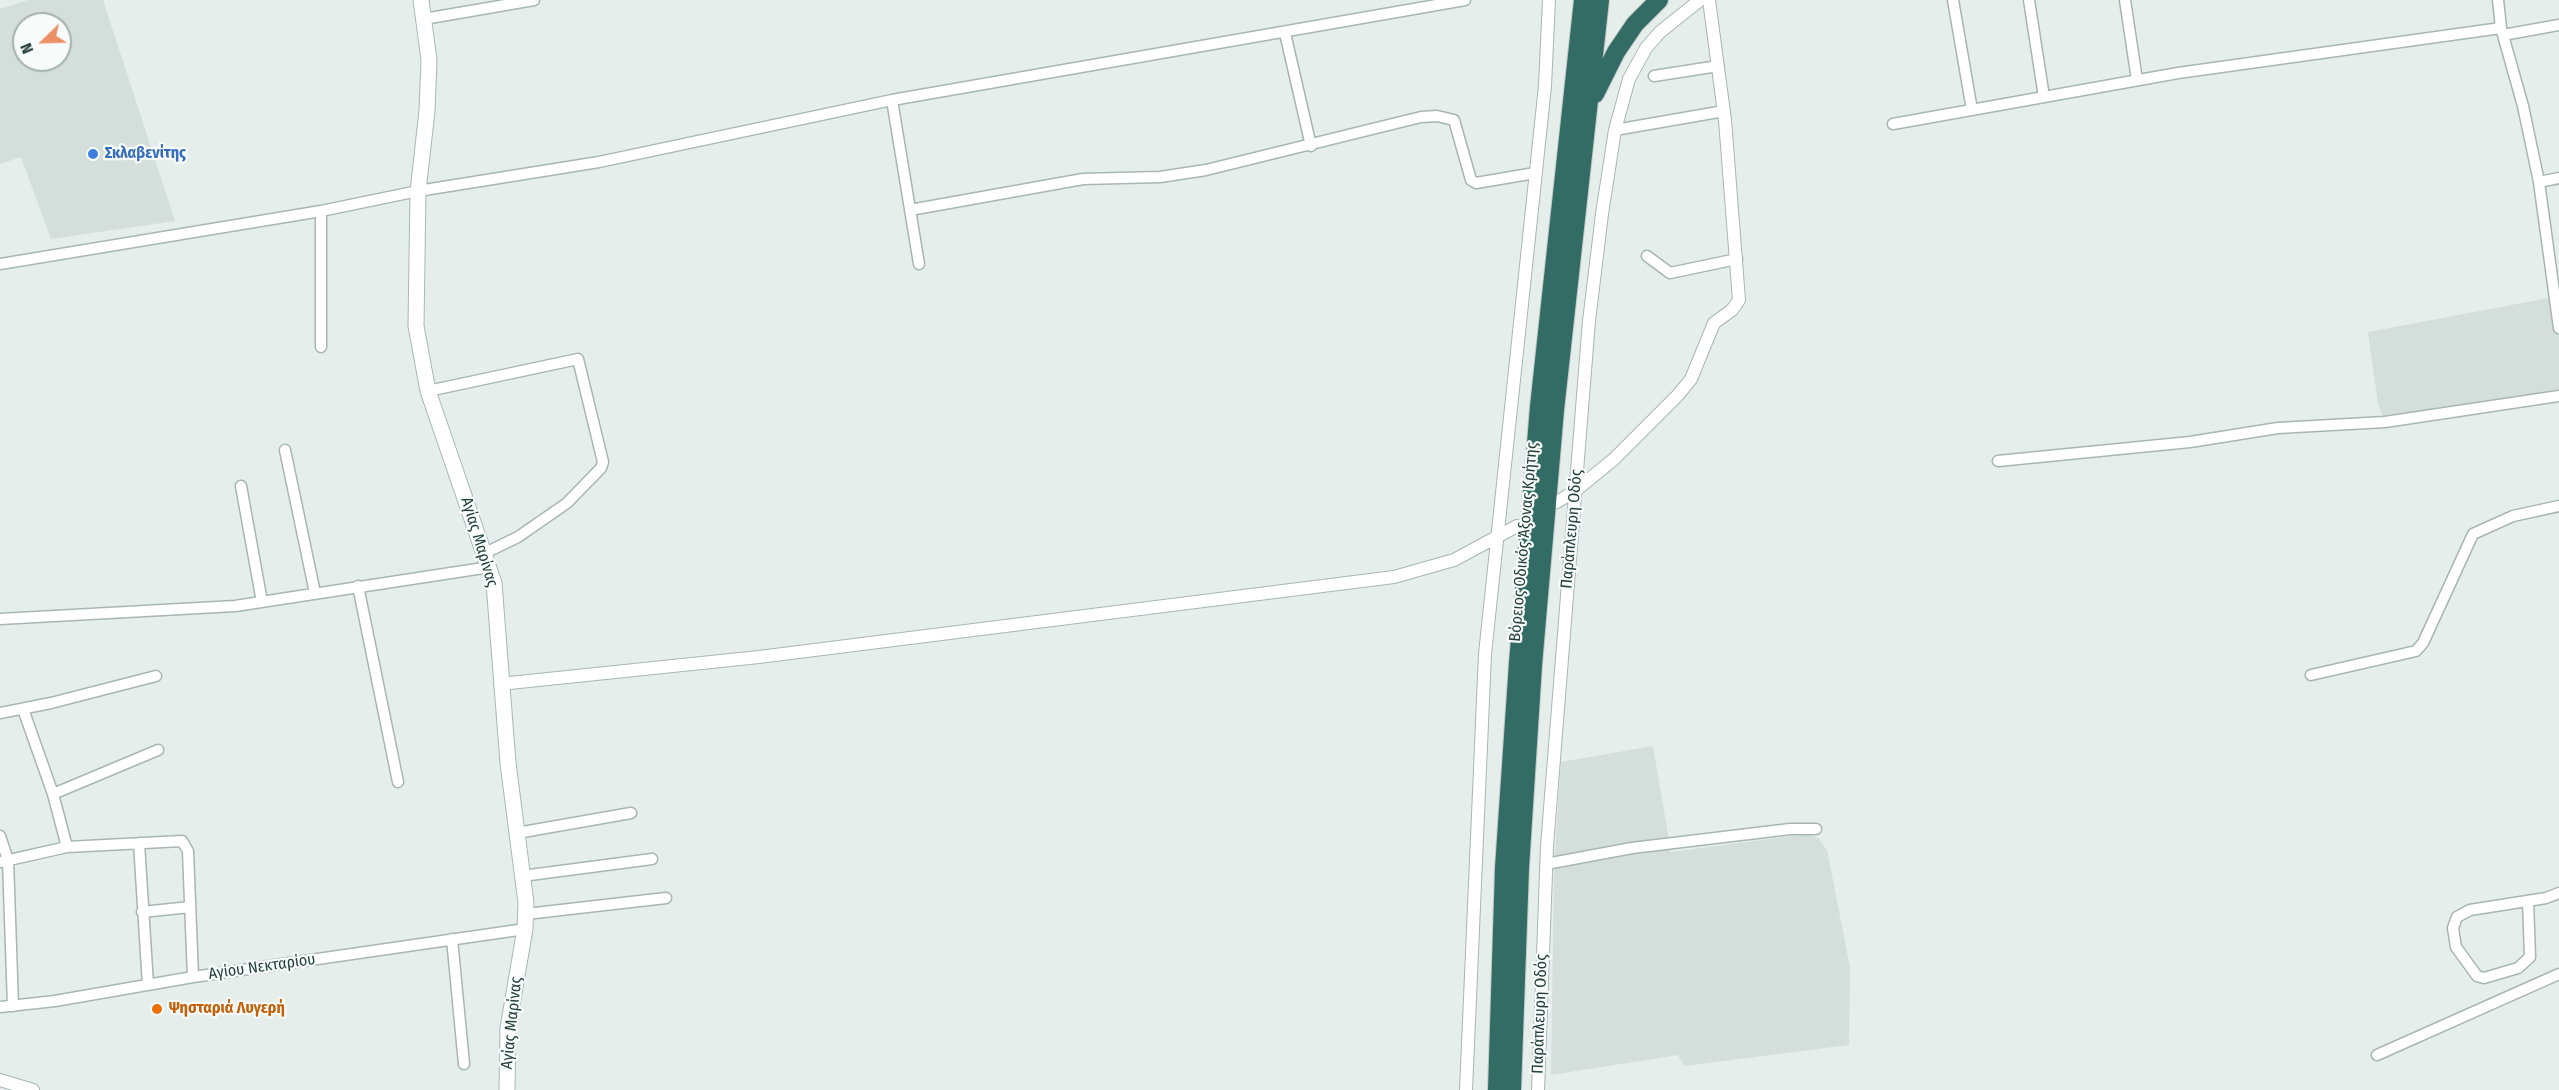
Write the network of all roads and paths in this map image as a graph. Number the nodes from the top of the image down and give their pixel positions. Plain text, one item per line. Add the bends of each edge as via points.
1 (421, 0) edge
2 (534, 0) edge
3 (1465, 0) edge
4 (1549, 0) edge
5 (1584, 0) edge
6 (1600, 0) edge
7 (1659, 0) edge
8 (1700, 0) edge
9 (1709, 0) edge
10 (1953, 0) edge
11 (2029, 0) edge
12 (2125, 0) edge
13 (2498, 0) edge
14 (424, 19) junction
15 (2559, 25) edge
16 (2502, 32) junction
17 (1285, 33) junction
18 (1718, 66) junction
19 (1654, 76) dead end
20 (2137, 80) junction
21 (2044, 97) junction
22 (892, 100) junction
23 (1587, 109) junction
24 (1972, 110) junction
25 (1724, 111) junction
26 (1893, 124) dead end
27 (1615, 130) junction
28 (1311, 146) junction
29 (1535, 173) junction
30 (2559, 178) edge
31 (2539, 182) junction
32 (418, 190) junction
33 (321, 210) junction
34 (910, 210) junction
35 (1647, 256) dead end
36 (1737, 259) junction
37 (0, 264) edge
38 (919, 264) dead end
39 (2559, 328) edge
40 (321, 346) dead end
41 (428, 391) junction
42 (2559, 396) edge
43 (285, 450) dead end
44 (1998, 461) dead end
45 (241, 486) dead end
46 (1575, 491) junction
47 (1557, 502) dead end
48 (2559, 506) edge
49 (1517, 525) dead end
50 (1500, 536) junction
51 (488, 560) junction
52 (357, 586) junction
53 (315, 593) junction
54 (262, 602) junction
55 (0, 619) edge
56 (2311, 675) dead end
57 (156, 676) dead end
58 (500, 684) junction
59 (23, 709) junction
60 (0, 713) edge
61 (158, 750) dead end
62 (398, 782) dead end
63 (53, 794) junction
64 (631, 813) dead end
65 (1816, 829) dead end
66 (517, 833) junction
67 (0, 836) edge
68 (139, 843) junction
69 (68, 847) junction
70 (652, 859) dead end
71 (4, 861) edge
72 (1546, 864) junction
73 (522, 876) junction
74 (2559, 893) edge
75 (666, 898) dead end
76 (2528, 901) junction
77 (190, 907) junction
78 (142, 912) junction
79 (526, 921) junction
80 (452, 939) junction
81 (2559, 974) edge
82 (193, 977) junction
83 (148, 985) junction
84 (13, 1006) junction
85 (0, 1007) edge
86 (2377, 1055) dead end
87 (464, 1064) dead end
88 (0, 1080) edge
89 (33, 1090) edge
90 (507, 1090) edge
91 (1466, 1090) edge
92 (1497, 1090) edge
93 (1512, 1090) edge
94 (1538, 1090) edge

1 - 14 main road, Αγίας Μαρίνας
2 - 14 street
3 - 17 street
4 - 29 street
5 - 92 highway, Βόρειος Οδικός Άξονας Κρήτης via 1539,407 1518,663 1504,868
6 - 23 highway, Βόρειος Οδικός Άξονας Κρήτης
7 - 23 highway via 1635,24 1616,52
8 - 27 street, Παράπλευρη Οδός via 1646,48 1629,79
9 - 18 street
10 - 24 street
11 - 21 street
12 - 20 street
13 - 16 street
14 - 32 main road, Αγίας Μαρίνας via 429,60
15 - 16 street
16 - 20 street
16 - 31 street
17 - 22 street
17 - 28 street
18 - 19 street
18 - 25 street
20 - 21 street
21 - 24 street
22 - 32 street via 599,162
22 - 34 street
23 - 93 highway, Βόρειος Οδικός Άξονας Κρήτης via 1554,410 1533,665
24 - 26 street
25 - 27 street
25 - 36 street
27 - 46 street, Παράπλευρη Οδός via 1589,321
28 - 29 street via 1421,117 1447,117 1459,128 1471,180 1476,183
28 - 34 street via 1184,174 1083,179
29 - 50 street
30 - 31 street
31 - 39 street
32 - 33 street
32 - 41 main road, Αγίας Μαρίνας via 414,305
33 - 37 street
33 - 40 street
34 - 38 street
35 - 36 street via 1670,273
36 - 46 street via 1737,305 1714,323 1691,379 1614,459
41 - 51 main road, Αγίας Μαρίνας
41 - 51 street via 579,359 603,462 601,468 567,503
42 - 44 street via 2385,422 2278,428 2190,442
43 - 53 street
45 - 54 street
46 - 47 street
46 - 72 street, Παράπλευρη Οδός
48 - 56 street via 2513,516 2473,534 2416,651
49 - 50 street
50 - 58 street via 1454,560 1394,577 759,657
50 - 91 street via 1485,654
51 - 52 street
51 - 58 main road, Αγίας Μαρίνας via 496,600
52 - 53 street
52 - 62 street
53 - 54 street
54 - 55 street via 145,613
57 - 59 street
58 - 66 main road, Αγίας Μαρίνας
59 - 60 street
59 - 63 street
61 - 63 street
63 - 69 street
64 - 66 street
65 - 72 street via 1632,848
66 - 73 main road, Αγίας Μαρίνας
67 - 71 street
68 - 69 street
68 - 77 street via 176,840 186,845
68 - 78 street
69 - 71 street
70 - 73 street
71 - 84 street
72 - 94 street, Παράπλευρη Οδός
73 - 79 main road, Αγίας Μαρίνας
74 - 76 street
75 - 79 street, Αγίου Νεκταρίου
76 - 76 street via 2478,908 2457,917 2453,928 2456,947 2476,976 2484,978 2518,968 2530,957
77 - 78 street
77 - 82 street
78 - 83 street
79 - 80 street, Αγίου Νεκταρίου
79 - 90 main road, Αγίας Μαρίνας via 508,1028
80 - 82 street, Αγίου Νεκταρίου
80 - 87 street
81 - 86 street
82 - 83 street, Αγίου Νεκταρίου
83 - 84 street, Αγίου Νεκταρίου
84 - 85 street, Αγίου Νεκταρίου
88 - 89 street

